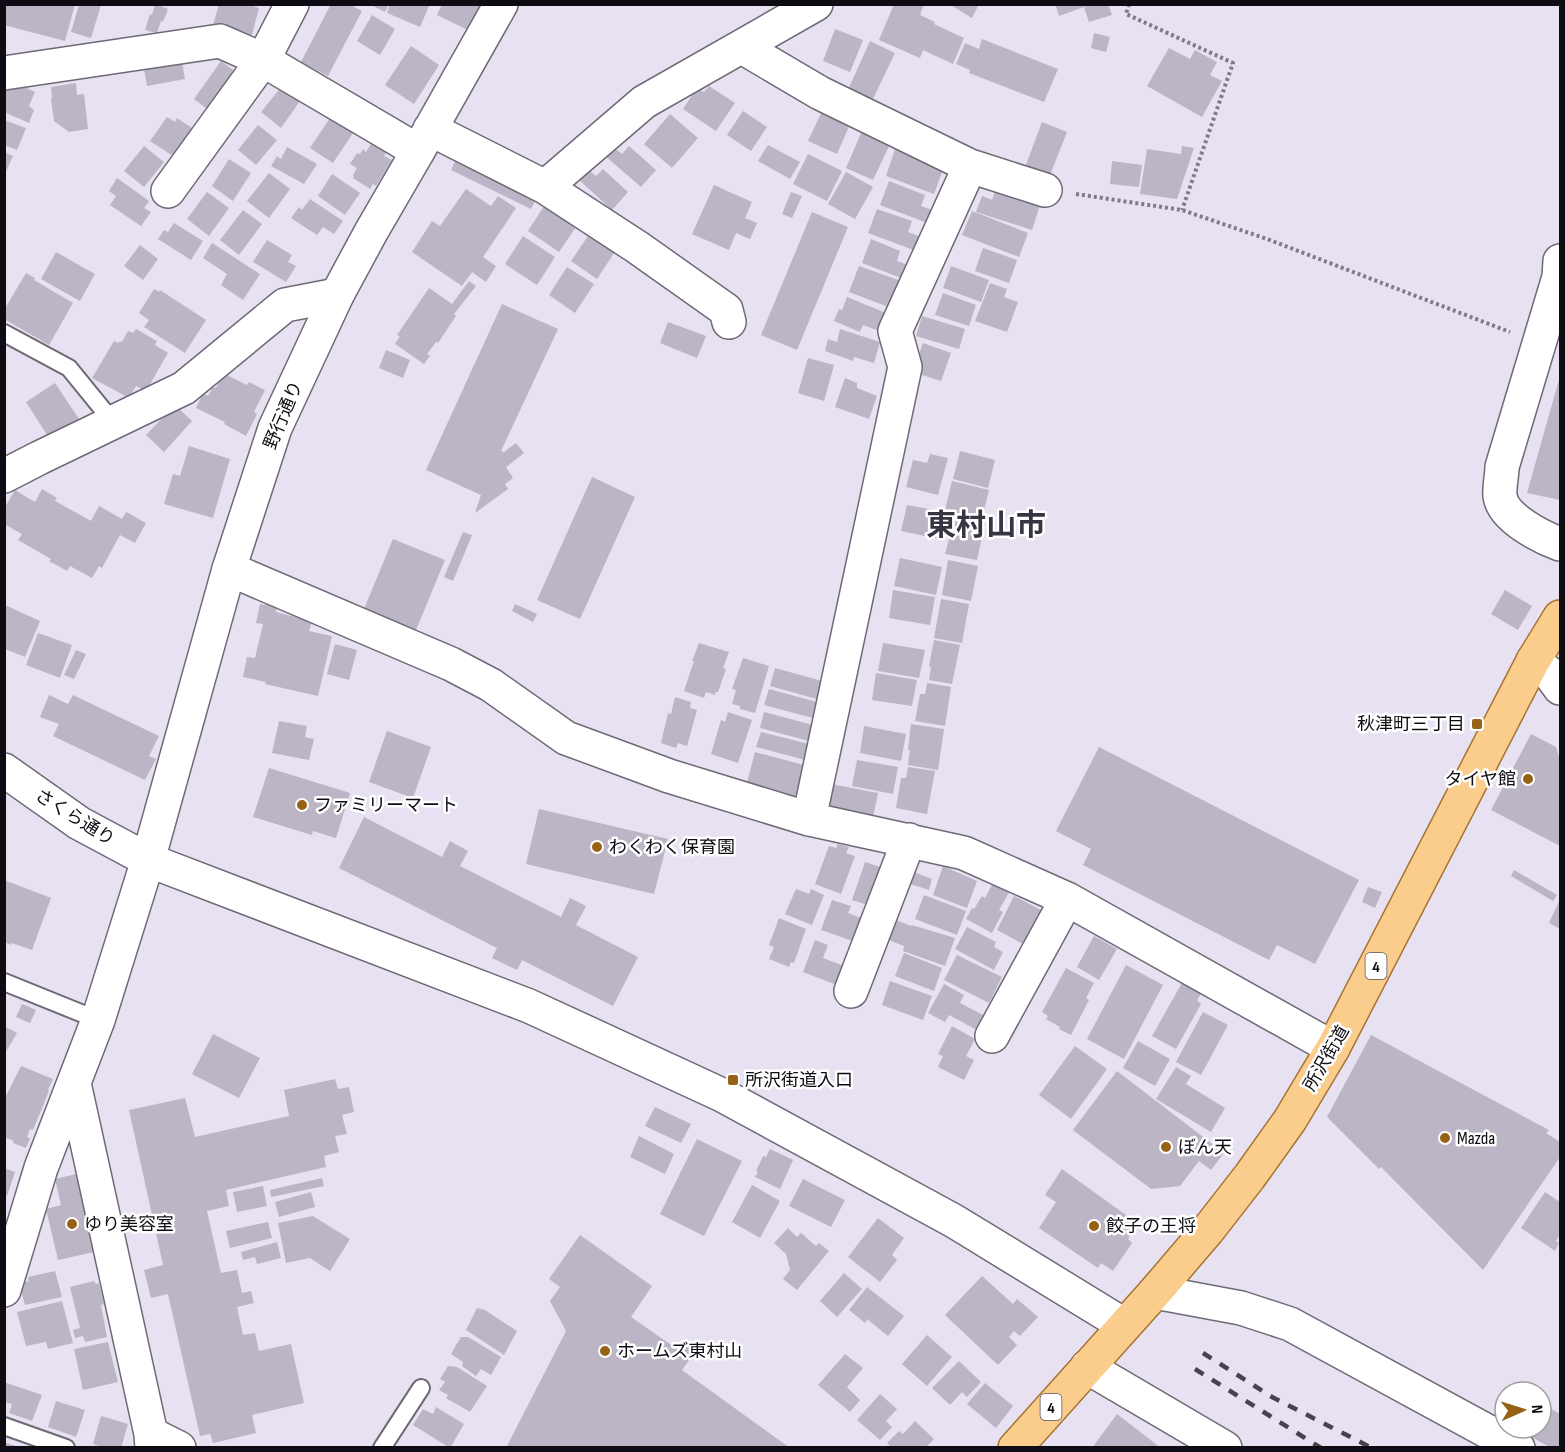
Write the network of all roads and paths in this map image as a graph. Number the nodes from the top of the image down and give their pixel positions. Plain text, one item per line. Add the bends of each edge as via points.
1 (292, 4) edge
2 (501, 4) edge
3 (816, 4) edge
4 (1129, 4) edge
5 (742, 47) junction
6 (263, 60) junction
7 (4, 73) edge
8 (424, 140) junction
9 (970, 166) junction
10 (545, 187) junction
11 (1045, 190) joint
12 (168, 191) dead end
13 (1182, 210) junction
14 (1560, 261) edge
15 (337, 295) junction
16 (729, 322) dead end
17 (4, 333) edge
18 (1539, 343) junction
19 (113, 422) junction
20 (4, 476) edge
21 (1560, 544) edge
22 (229, 568) junction
23 (1560, 616) edge
24 (1533, 661) junction
25 (1560, 688) edge
26 (4, 770) edge
27 (809, 819) junction
28 (909, 840) junction
29 (148, 860) junction
30 (1067, 899) junction
31 (4, 982) edge
32 (851, 991) dead end
33 (98, 1020) junction
34 (992, 1036) dead end
35 (1333, 1048) junction
36 (74, 1083) junction
37 (9, 1255) edge
38 (4, 1290) edge
39 (1155, 1292) junction
40 (1124, 1325) junction
41 (1088, 1367) junction
42 (421, 1388) dead end
43 (4, 1426) edge
44 (161, 1443) edge
45 (66, 1448) edge
46 (382, 1448) edge
47 (1015, 1448) edge
48 (1226, 1448) edge
49 (1518, 1448) edge

1 - 6 street
2 - 8 street, 野行通り
3 - 5 street
4 - 13 path via 1126,14 1233,63
5 - 9 street via 820,93
5 - 10 street via 645,102
6 - 7 street via 220,41
6 - 8 street
6 - 12 street
8 - 10 street
8 - 15 street, 野行通り
9 - 11 street
9 - 27 street via 895,332 904,367
10 - 16 street via 726,310
11 - 13 path
13 - 18 path
14 - 18 street
15 - 19 street via 285,305 184,388
15 - 22 street, 野行通り via 275,428
17 - 19 lane via 69,368
18 - 21 street via 1503,467 1500,497 1512,518
19 - 20 street
22 - 27 street via 451,664 491,685 566,738 669,776
22 - 29 street, 野行通り
23 - 24 main road, 所沢街道 / 4
24 - 25 street
24 - 35 main road, 所沢街道 / 4
26 - 29 street, さくら通り via 79,823
27 - 28 street
28 - 30 street via 964,853
28 - 32 street
29 - 33 street, 野行通り
29 - 40 street, さくら通り via 529,1006 722,1095 954,1221
30 - 34 street
30 - 35 street
31 - 33 lane
33 - 36 street, 野行通り
35 - 39 main road, 所沢街道 / 4 via 1290,1120 1250,1176
36 - 37 street, 野行通り
36 - 44 street
37 - 38 street, 野行通り
39 - 40 main road, 所沢街道 / 4
39 - 49 street via 1241,1308 1290,1324
40 - 41 main road, 所沢街道 / 4
41 - 47 main road, 所沢街道 / 4
41 - 48 street
42 - 46 lane
43 - 45 lane

